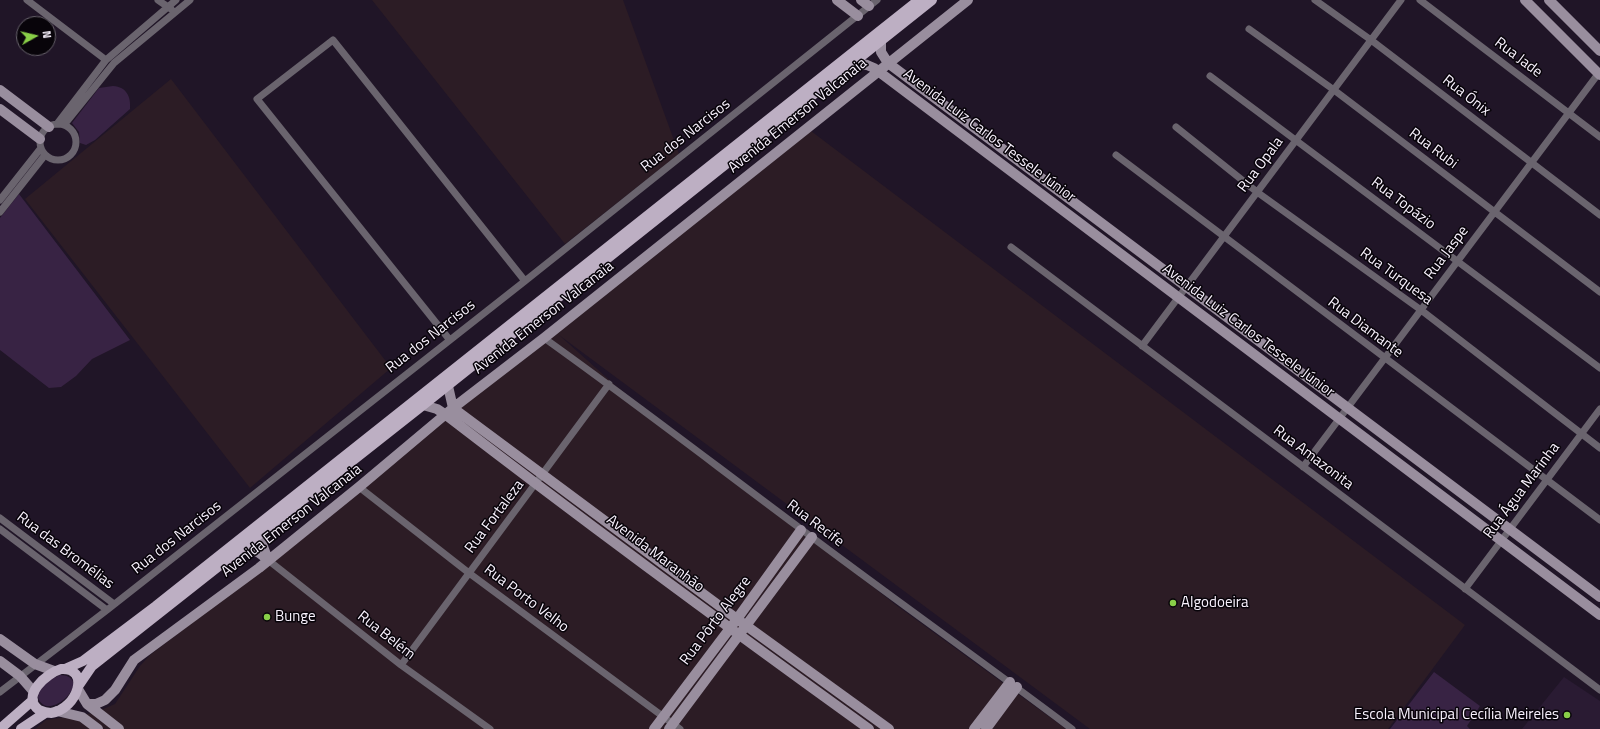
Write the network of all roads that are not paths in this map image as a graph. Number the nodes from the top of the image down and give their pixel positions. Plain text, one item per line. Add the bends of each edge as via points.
1 (27, 0) edge
2 (158, 0) edge
3 (176, 0) edge
4 (190, 0) edge
5 (837, 0) edge
6 (861, 0) edge
7 (919, 0) edge
8 (932, 0) edge
9 (968, 0) edge
10 (1315, 0) edge
11 (1401, 0) edge
12 (1420, 0) edge
13 (1525, 0) edge
14 (1549, 0) edge
15 (873, 3) edge
16 (168, 7) junction
17 (175, 12) junction
18 (858, 16) junction
19 (1249, 29) dead end
20 (881, 40) junction
21 (1371, 40) junction
22 (1600, 51) edge
23 (106, 60) junction
24 (853, 62) junction
25 (888, 63) junction
26 (878, 71) junction
27 (1599, 75) edge
28 (1210, 76) dead end
29 (0, 90) edge
30 (1334, 90) junction
31 (0, 109) edge
32 (1568, 113) junction
33 (57, 126) junction
34 (1176, 127) dead end
35 (1600, 137) edge
36 (1296, 140) junction
37 (42, 147) junction
38 (1116, 156) dead end
39 (1531, 163) junction
40 (1257, 192) junction
41 (0, 200) edge
42 (0, 212) edge
43 (1494, 212) junction
44 (1600, 215) edge
45 (1224, 237) junction
46 (1011, 247) dead end
47 (1458, 261) junction
48 (525, 280) junction
49 (1186, 286) junction
50 (1600, 292) edge
51 (1178, 297) junction
52 (1421, 310) junction
53 (544, 338) junction
54 (449, 339) junction
55 (1142, 346) junction
56 (1384, 358) junction
57 (1600, 368) edge
58 (609, 384) junction
59 (448, 386) junction
60 (423, 405) junction
61 (1348, 407) junction
62 (1600, 409) edge
63 (450, 412) junction
64 (1339, 419) junction
65 (1581, 434) junction
66 (1600, 448) edge
67 (1303, 467) junction
68 (543, 474) junction
69 (1547, 480) junction
70 (535, 484) junction
71 (359, 487) junction
72 (0, 518) edge
73 (1600, 520) edge
74 (0, 529) edge
75 (1510, 529) junction
76 (801, 530) junction
77 (262, 533) junction
78 (812, 537) junction
79 (1502, 540) junction
80 (242, 548) junction
81 (268, 560) junction
82 (469, 573) junction
83 (1465, 589) junction
84 (1600, 596) edge
85 (114, 604) junction
86 (107, 610) junction
87 (1600, 615) edge
88 (737, 619) junction
89 (746, 625) junction
90 (730, 628) junction
91 (739, 635) junction
92 (0, 639) edge
93 (0, 662) edge
94 (35, 664) junction
95 (401, 665) junction
96 (65, 669) junction
97 (54, 671) junction
98 (20, 676) junction
99 (1013, 684) junction
100 (79, 687) junction
101 (1600, 690) edge
102 (0, 692) edge
103 (34, 696) junction
104 (87, 704) junction
105 (57, 711) junction
106 (45, 713) junction
107 (663, 716) junction
108 (674, 727) edge
109 (0, 729) edge
110 (21, 729) edge
111 (98, 729) edge
112 (120, 729) edge
113 (490, 729) edge
114 (654, 729) edge
115 (868, 729) edge
116 (889, 729) edge
117 (974, 729) edge
118 (986, 729) edge
119 (1072, 729) edge

1 - 23 street
2 - 16 street
3 - 16 street
4 - 17 street
5 - 18 street
6 - 15 street
7 - 96 main road via 156,606 83,661
8 - 20 main road
9 - 25 street, Avenida Emerson Valcanaia
10 - 21 street, Rua Ónix
11 - 21 street, Rua Opala
12 - 32 street, Rua Jade
13 - 27 street
14 - 22 street
15 - 18 street, Rua dos Narcisos
16 - 17 street
16 - 23 street
17 - 33 street via 114,63
18 - 48 street, Rua dos Narcisos
19 - 30 street, Rua Rubi
20 - 24 main road
20 - 25 street via 881,52
21 - 30 street, Rua Opala
21 - 39 street, Rua Ónix
23 - 33 street
24 - 26 street, Avenida Luiz Carlos Tessele Júnior via 867,64
24 - 59 main road
25 - 26 street, Avenida Emerson Valcanaia
25 - 49 street, Avenida Luiz Carlos Tessele Júnior
26 - 51 street, Avenida Luiz Carlos Tessele Júnior
26 - 53 street, Avenida Emerson Valcanaia
27 - 32 street, Rua Jaspe
28 - 36 street, Rua Topázio
29 - 33 street
30 - 36 street, Rua Opala
30 - 43 street, Rua Rubi
31 - 37 street
32 - 35 street, Rua Jade
32 - 39 street, Rua Jaspe
33 - 37 street via 42,134
33 - 37 street via 69,128 75,137 73,152 65,159 59,160 49,158
34 - 40 street, Rua Turquesa
36 - 40 street, Rua Opala
36 - 47 street, Rua Topázio
37 - 41 street
37 - 42 street
38 - 45 street, Rua Diamante
39 - 43 street, Rua Jaspe
39 - 44 street, Rua Ónix
40 - 45 street, Rua Opala
40 - 52 street, Rua Turquesa
43 - 47 street, Rua Jaspe
43 - 50 street, Rua Rubi
45 - 49 street, Rua Opala
45 - 56 street, Rua Diamante
46 - 55 street, Rua Amazonita
47 - 52 street, Rua Jaspe
47 - 57 street, Rua Topázio
48 - 54 street, Rua dos Narcisos
48 - 54 street via 333,40 257,99
49 - 51 street, Rua Opala
49 - 61 street, Avenida Luiz Carlos Tessele Júnior
51 - 55 street, Rua Opala
51 - 64 street, Avenida Luiz Carlos Tessele Júnior
52 - 56 street, Rua Jaspe
52 - 65 street, Rua Turquesa
53 - 58 street, Rua Recife
53 - 63 street, Avenida Emerson Valcanaia
54 - 85 street, Rua dos Narcisos
55 - 67 street, Rua Amazonita
56 - 61 street, Rua Jaspe
56 - 69 street, Rua Diamante
58 - 68 street, Rua Fortaleza
58 - 76 street, Rua Recife
59 - 60 main road
59 - 63 street
60 - 63 street, Avenida Maranhão
60 - 77 main road
61 - 64 street, Rua Jaspe
61 - 75 street, Avenida Luiz Carlos Tessele Júnior
62 - 65 street, Rua Água Marinha
63 - 68 street, Avenida Maranhão
63 - 70 street, Avenida Maranhão
63 - 71 street, Avenida Emerson Valcanaia
64 - 67 street, Rua Jaspe
64 - 79 street, Avenida Luiz Carlos Tessele Júnior
65 - 66 street, Rua Turquesa
65 - 69 street, Rua Água Marinha
67 - 83 street, Rua Amazonita
68 - 70 street, Rua Fortaleza
68 - 88 street, Avenida Maranhão
69 - 73 street, Rua Diamante
69 - 75 street, Rua Água Marinha
70 - 82 street, Rua Fortaleza
70 - 90 street, Avenida Maranhão
71 - 81 street, Avenida Emerson Valcanaia
71 - 82 street, Rua Porto Velho
72 - 85 street, Rua das Bromélias
74 - 86 street, Rua das Bromélias
75 - 79 street, Rua Água Marinha
75 - 84 street, Avenida Luiz Carlos Tessele Júnior
76 - 78 street, Rua Recife
76 - 88 street, Rua Pôrto Alegre
77 - 80 main road
77 - 81 street via 261,541
78 - 89 street, Rua Pôrto Alegre
78 - 99 street, Rua Recife
79 - 83 street, Rua Água Marinha
79 - 87 street, Avenida Luiz Carlos Tessele Júnior
80 - 81 street via 250,548
80 - 100 main road via 92,666
81 - 95 street, Rua Belém
81 - 104 street, Avenida Emerson Valcanaia via 138,657 106,700
82 - 95 street, Rua Fortaleza
82 - 107 street, Rua Porto Velho
83 - 101 street, Rua Amazonita
85 - 86 street, Rua dos Narcisos
86 - 94 street, Rua dos Narcisos
88 - 89 street, Avenida Maranhão
88 - 90 street, Rua Pôrto Alegre
89 - 91 street, Rua Pôrto Alegre
89 - 116 street, Avenida Maranhão
90 - 91 street, Avenida Maranhão
90 - 107 street, Rua Pôrto Alegre
91 - 108 street, Rua Pôrto Alegre
91 - 115 street, Avenida Maranhão
92 - 94 street
93 - 98 street
94 - 97 street
94 - 98 street, Rua dos Narcisos
95 - 113 street, Rua Belém
96 - 97 main road
96 - 100 main road via 75,675
97 - 103 main road via 42,680
98 - 102 street, Rua dos Narcisos
98 - 103 street
99 - 117 street
99 - 118 street
99 - 119 street, Rua Recife
100 - 104 street
100 - 105 main road via 69,704
103 - 106 main road via 37,707
103 - 109 main road
104 - 112 street
105 - 106 main road
105 - 111 street via 82,717
106 - 110 main road
107 - 108 street, Rua Porto Velho
107 - 114 street, Rua Pôrto Alegre

